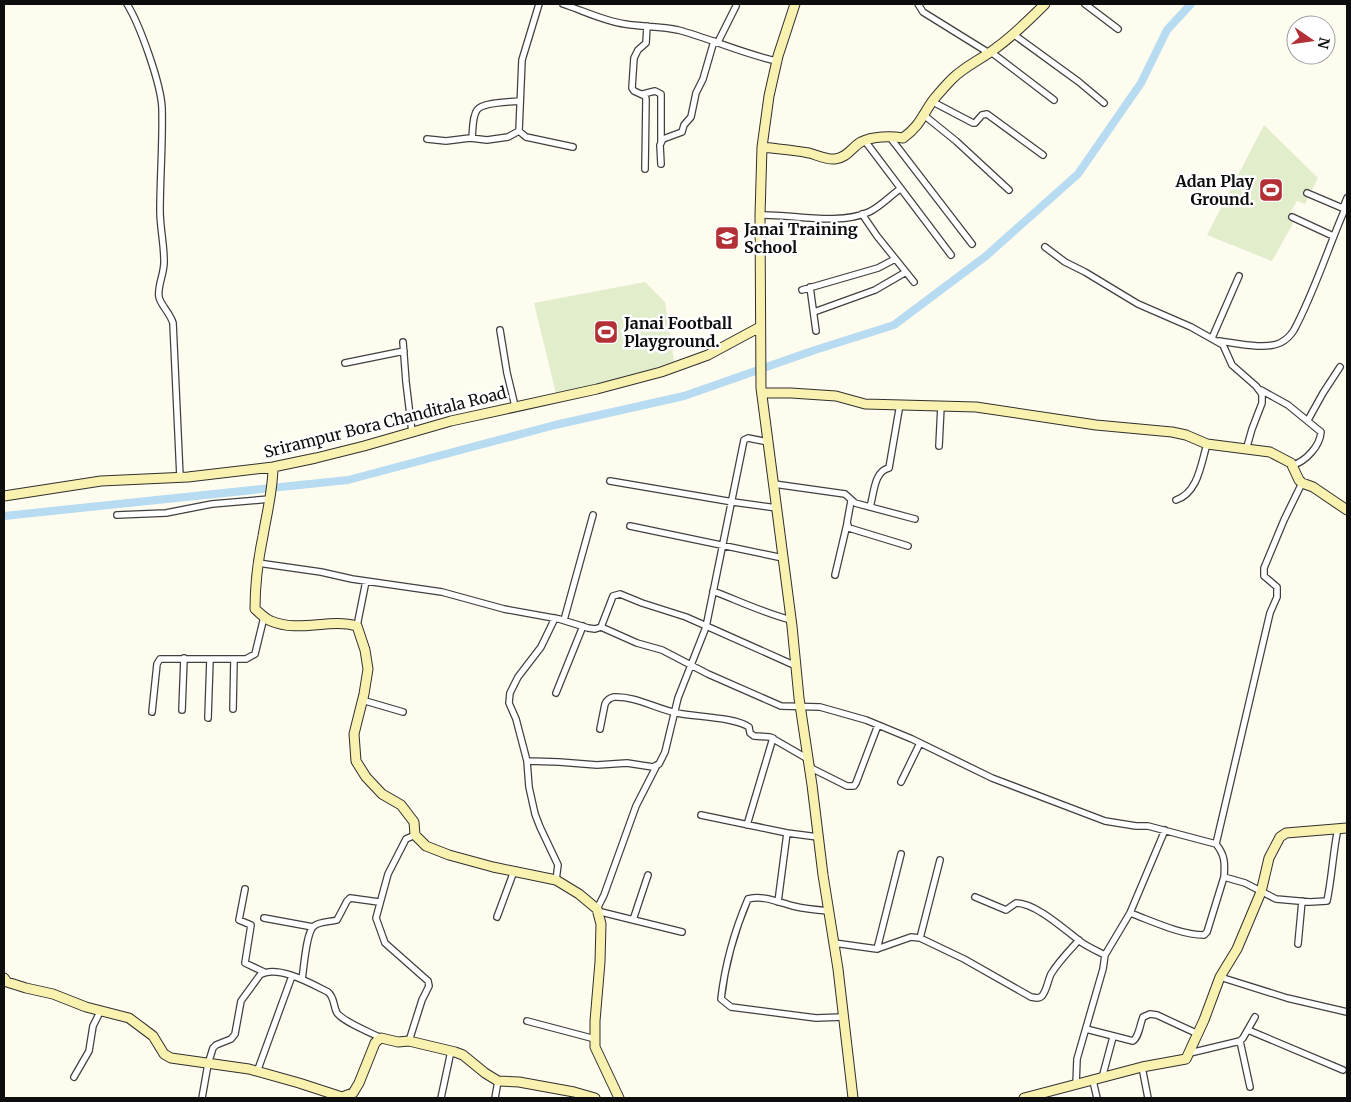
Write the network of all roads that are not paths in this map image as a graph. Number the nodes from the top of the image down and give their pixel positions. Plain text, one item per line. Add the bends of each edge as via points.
1 (128, 4) edge
2 (538, 4) edge
3 (563, 4) edge
4 (795, 4) edge
5 (918, 4) edge
6 (1045, 4) edge
7 (1084, 4) edge
8 (736, 6) dead end
9 (647, 26) junction
10 (1118, 29) dead end
11 (1013, 34) junction
12 (716, 41) junction
13 (990, 52) junction
14 (777, 61) junction
15 (643, 94) junction
16 (1054, 100) dead end
17 (520, 101) junction
18 (933, 102) junction
19 (1104, 103) dead end
20 (925, 116) junction
21 (519, 131) junction
22 (889, 136) junction
23 (472, 138) junction
24 (428, 139) dead end
25 (865, 141) junction
26 (661, 142) junction
27 (573, 147) dead end
28 (762, 147) junction
29 (1043, 155) dead end
30 (661, 164) dead end
31 (645, 169) dead end
32 (900, 189) junction
33 (1009, 190) dead end
34 (1307, 192) dead end
35 (1347, 198) edge
36 (1345, 209) edge
37 (862, 214) junction
38 (760, 215) junction
39 (1292, 217) dead end
40 (1333, 236) junction
41 (972, 244) dead end
42 (1045, 247) dead end
43 (951, 255) dead end
44 (896, 259) junction
45 (906, 272) junction
46 (1239, 276) dead end
47 (914, 282) dead end
48 (810, 287) junction
49 (802, 290) dead end
50 (814, 312) junction
51 (760, 327) junction
52 (500, 330) dead end
53 (816, 331) dead end
54 (1215, 339) junction
55 (403, 342) dead end
56 (404, 351) junction
57 (345, 363) dead end
58 (1340, 367) dead end
59 (762, 389) junction
60 (1261, 390) junction
61 (900, 404) junction
62 (515, 406) junction
63 (941, 406) junction
64 (1308, 420) junction
65 (412, 432) junction
66 (768, 442) junction
67 (1207, 444) junction
68 (939, 446) dead end
69 (1246, 450) junction
70 (1293, 465) junction
71 (273, 471) junction
72 (180, 477) junction
73 (610, 481) dead end
74 (1302, 483) junction
75 (774, 484) junction
76 (271, 495) junction
77 (4, 496) edge
78 (1176, 500) dead end
79 (851, 501) junction
80 (732, 502) junction
81 (870, 507) junction
82 (777, 508) junction
83 (1347, 510) edge
84 (117, 515) dead end
85 (593, 515) dead end
86 (915, 519) dead end
87 (847, 524) junction
88 (630, 526) dead end
89 (722, 545) junction
90 (908, 546) dead end
91 (783, 558) junction
92 (258, 563) junction
93 (835, 575) dead end
94 (366, 581) junction
95 (712, 592) junction
96 (264, 617) junction
97 (555, 618) junction
98 (564, 620) junction
99 (791, 620) junction
100 (357, 626) junction
101 (584, 626) junction
102 (601, 627) junction
103 (706, 627) junction
104 (184, 658) junction
105 (210, 658) junction
106 (234, 659) junction
107 (690, 664) junction
108 (796, 666) junction
109 (556, 693) dead end
110 (362, 700) junction
111 (800, 706) junction
112 (233, 709) dead end
113 (182, 710) dead end
114 (152, 712) dead end
115 (403, 712) dead end
116 (675, 713) junction
117 (208, 718) dead end
118 (878, 725) junction
119 (600, 729) dead end
120 (773, 738) junction
121 (920, 744) junction
122 (527, 761) junction
123 (809, 763) junction
124 (657, 765) junction
125 (901, 782) dead end
126 (701, 815) dead end
127 (747, 824) junction
128 (1343, 828) edge
129 (1165, 830) junction
130 (787, 833) junction
131 (415, 834) junction
132 (818, 837) junction
133 (1216, 844) junction
134 (901, 854) dead end
135 (940, 860) dead end
136 (514, 871) junction
137 (648, 875) dead end
138 (1224, 877) junction
139 (556, 880) junction
140 (245, 889) dead end
141 (1261, 892) junction
142 (975, 897) dead end
143 (1302, 901) junction
144 (379, 902) junction
145 (778, 902) junction
146 (597, 910) junction
147 (828, 911) junction
148 (1130, 913) junction
149 (497, 917) dead end
150 (264, 918) dead end
151 (633, 920) junction
152 (313, 927) junction
153 (682, 932) dead end
154 (920, 938) junction
155 (1079, 940) junction
156 (834, 943) junction
157 (1298, 944) dead end
158 (877, 949) junction
159 (1105, 955) junction
160 (264, 972) junction
161 (292, 976) junction
162 (1220, 976) junction
163 (4, 978) edge
164 (302, 979) junction
165 (101, 1010) junction
166 (1347, 1012) edge
167 (843, 1017) junction
168 (1255, 1017) dead end
169 (527, 1021) dead end
170 (1086, 1029) junction
171 (1248, 1030) junction
172 (1198, 1034) junction
173 (1112, 1037) junction
174 (382, 1038) junction
175 (595, 1039) junction
176 (409, 1041) junction
177 (1240, 1041) junction
178 (451, 1051) junction
179 (1190, 1053) junction
180 (208, 1064) junction
181 (1142, 1067) junction
182 (1344, 1070) dead end
183 (257, 1072) junction
184 (74, 1077) dead end
185 (1097, 1080) junction
186 (498, 1081) junction
187 (1076, 1085) junction
188 (1250, 1087) dead end
189 (202, 1098) edge
190 (441, 1098) edge
191 (495, 1098) edge
192 (595, 1098) edge
193 (619, 1098) edge
194 (853, 1098) edge
195 (1024, 1098) edge
196 (1097, 1098) edge
197 (1148, 1098) edge

1 - 72 street via 151,64 162,108 160,213 164,272 158,291 159,300 168,310 172,324
2 - 17 street via 522,60
3 - 9 street via 614,22
4 - 14 street
5 - 13 street via 923,12
6 - 11 street
7 - 10 street
8 - 12 street
9 - 12 street
9 - 15 street via 646,43 635,55 632,66 632,88
11 - 13 street
11 - 19 street
12 - 14 street via 750,55
12 - 26 street via 696,93 691,117 682,132
13 - 16 street
13 - 18 street via 954,78
14 - 28 street
15 - 26 street via 655,91 661,94
15 - 31 street via 646,99
17 - 21 street
17 - 23 street via 478,108
18 - 20 street
18 - 29 street via 973,123 987,114
20 - 22 street via 903,138
20 - 33 street
21 - 23 street via 500,139
21 - 27 street via 526,137
22 - 25 street
22 - 41 street
23 - 24 street
25 - 28 street via 848,154 832,160 809,153
25 - 32 street
26 - 30 street
28 - 38 street
32 - 37 street
32 - 43 street
34 - 36 street
35 - 36 street
36 - 40 street
37 - 38 street via 811,218
37 - 44 street
38 - 51 street
39 - 40 street
40 - 54 street via 1288,338 1275,345 1262,346
42 - 54 street via 1064,262 1138,304
44 - 45 street
44 - 48 street via 878,268
45 - 47 street
45 - 50 street via 886,285
46 - 54 street
48 - 49 street
48 - 50 street
50 - 53 street
51 - 59 street
51 - 62 street, Srirampur Bora Chanditala Road via 708,355 661,372
52 - 62 street
54 - 60 street via 1223,345 1232,365
55 - 56 street
56 - 57 street
56 - 65 street
58 - 64 street
59 - 61 street via 836,396 865,404
59 - 66 street
60 - 64 street
60 - 69 street via 1262,403
61 - 63 street
61 - 81 street via 889,468 879,473
62 - 65 street, Srirampur Bora Chanditala Road
63 - 67 street via 976,407 1096,425 1172,432
63 - 68 street
64 - 70 street via 1320,430 1321,437 1306,458
65 - 71 street, Srirampur Bora Chanditala Road
66 - 75 street
66 - 80 street via 744,440
67 - 69 street
67 - 78 street via 1191,491
69 - 70 street via 1270,452
70 - 74 street
71 - 72 street, Srirampur Bora Chanditala Road
71 - 76 street
72 - 77 street, Srirampur Bora Chanditala Road via 100,481
73 - 80 street
74 - 83 street
74 - 133 street via 1264,568 1264,576 1277,587 1277,597 1270,612
75 - 79 street via 845,494
75 - 82 street
76 - 84 street via 166,512
76 - 92 street
79 - 81 street
79 - 87 street
80 - 82 street
80 - 89 street
81 - 86 street
82 - 91 street
85 - 98 street
87 - 90 street via 857,531
87 - 93 street
88 - 89 street
89 - 91 street
89 - 95 street
91 - 99 street
92 - 94 street
92 - 96 street via 255,609
94 - 97 street via 442,592 504,609
94 - 100 street
95 - 99 street
95 - 103 street
96 - 100 street via 289,626 347,623
96 - 106 street via 254,654 246,659
97 - 98 street
97 - 122 street via 541,647 529,660 510,693 509,703
98 - 101 street
99 - 108 street
100 - 110 street via 368,669
101 - 102 street
101 - 109 street
102 - 103 street via 613,596 620,594
102 - 107 street
103 - 107 street
103 - 108 street
104 - 105 street
104 - 113 street
104 - 114 street via 162,658 158,661
105 - 106 street
105 - 117 street
106 - 112 street
107 - 111 street via 781,706
107 - 116 street
108 - 111 street
110 - 115 street
110 - 131 street via 354,734 356,761 366,778 382,794 401,805 414,822
111 - 118 street via 820,707
111 - 123 street
116 - 119 street via 642,702 610,698 605,704
116 - 120 street via 734,721 748,727 754,736
116 - 124 street via 665,752
118 - 121 street
118 - 123 street via 854,786 847,786
120 - 123 street
120 - 127 street
121 - 125 street
121 - 129 street via 992,778 1105,821
122 - 124 street
122 - 139 street via 535,814 558,865
123 - 132 street
124 - 146 street via 636,806
126 - 127 street
127 - 130 street
128 - 141 street via 1286,833 1280,837 1269,858
128 - 143 street via 1333,852 1327,901
129 - 133 street
129 - 148 street
130 - 132 street
130 - 145 street
131 - 136 street via 426,846 448,855
131 - 144 street via 406,839 388,874
132 - 147 street
133 - 138 street via 1223,852
134 - 158 street
135 - 154 street
136 - 139 street
136 - 149 street
137 - 151 street
138 - 141 street
138 - 148 street via 1204,935
139 - 146 street
140 - 160 street via 239,920 251,925 245,963
141 - 143 street via 1276,898
141 - 162 street via 1237,949
142 - 155 street via 1006,910 1016,903 1031,907
143 - 157 street
144 - 152 street via 350,898 338,920
144 - 176 street via 376,918 385,942 428,981
145 - 147 street
145 - 167 street via 757,897 748,900 724,969 721,999 731,1007 816,1018
146 - 151 street
146 - 175 street via 601,924
147 - 156 street
148 - 159 street
150 - 152 street
151 - 153 street
152 - 164 street
154 - 155 street via 1038,998 1045,991 1056,966
154 - 158 street via 911,937
155 - 159 street
156 - 158 street
156 - 167 street
159 - 170 street
160 - 161 street
160 - 180 street via 241,1001 235,1034 213,1048
161 - 164 street
161 - 183 street
162 - 166 street via 1287,998
162 - 172 street
163 - 165 street via 7,982
164 - 174 street via 332,995 336,1010 344,1019
165 - 180 street via 129,1018 153,1036 164,1054
165 - 184 street via 93,1026 89,1051
167 - 194 street
168 - 171 street
169 - 175 street
170 - 173 street
170 - 187 street via 1077,1059
171 - 177 street
171 - 182 street
172 - 173 street via 1150,1014 1143,1017 1135,1041
172 - 179 street
173 - 185 street
174 - 176 street
174 - 183 street via 375,1043 353,1093 347,1096 332,1095
175 - 193 street
176 - 178 street
177 - 179 street
177 - 188 street
178 - 186 street via 463,1055
178 - 190 street
179 - 181 street via 1186,1059
180 - 183 street
180 - 189 street
181 - 185 street
181 - 197 street
185 - 187 street
185 - 196 street
186 - 191 street
186 - 192 street via 519,1082
187 - 195 street

